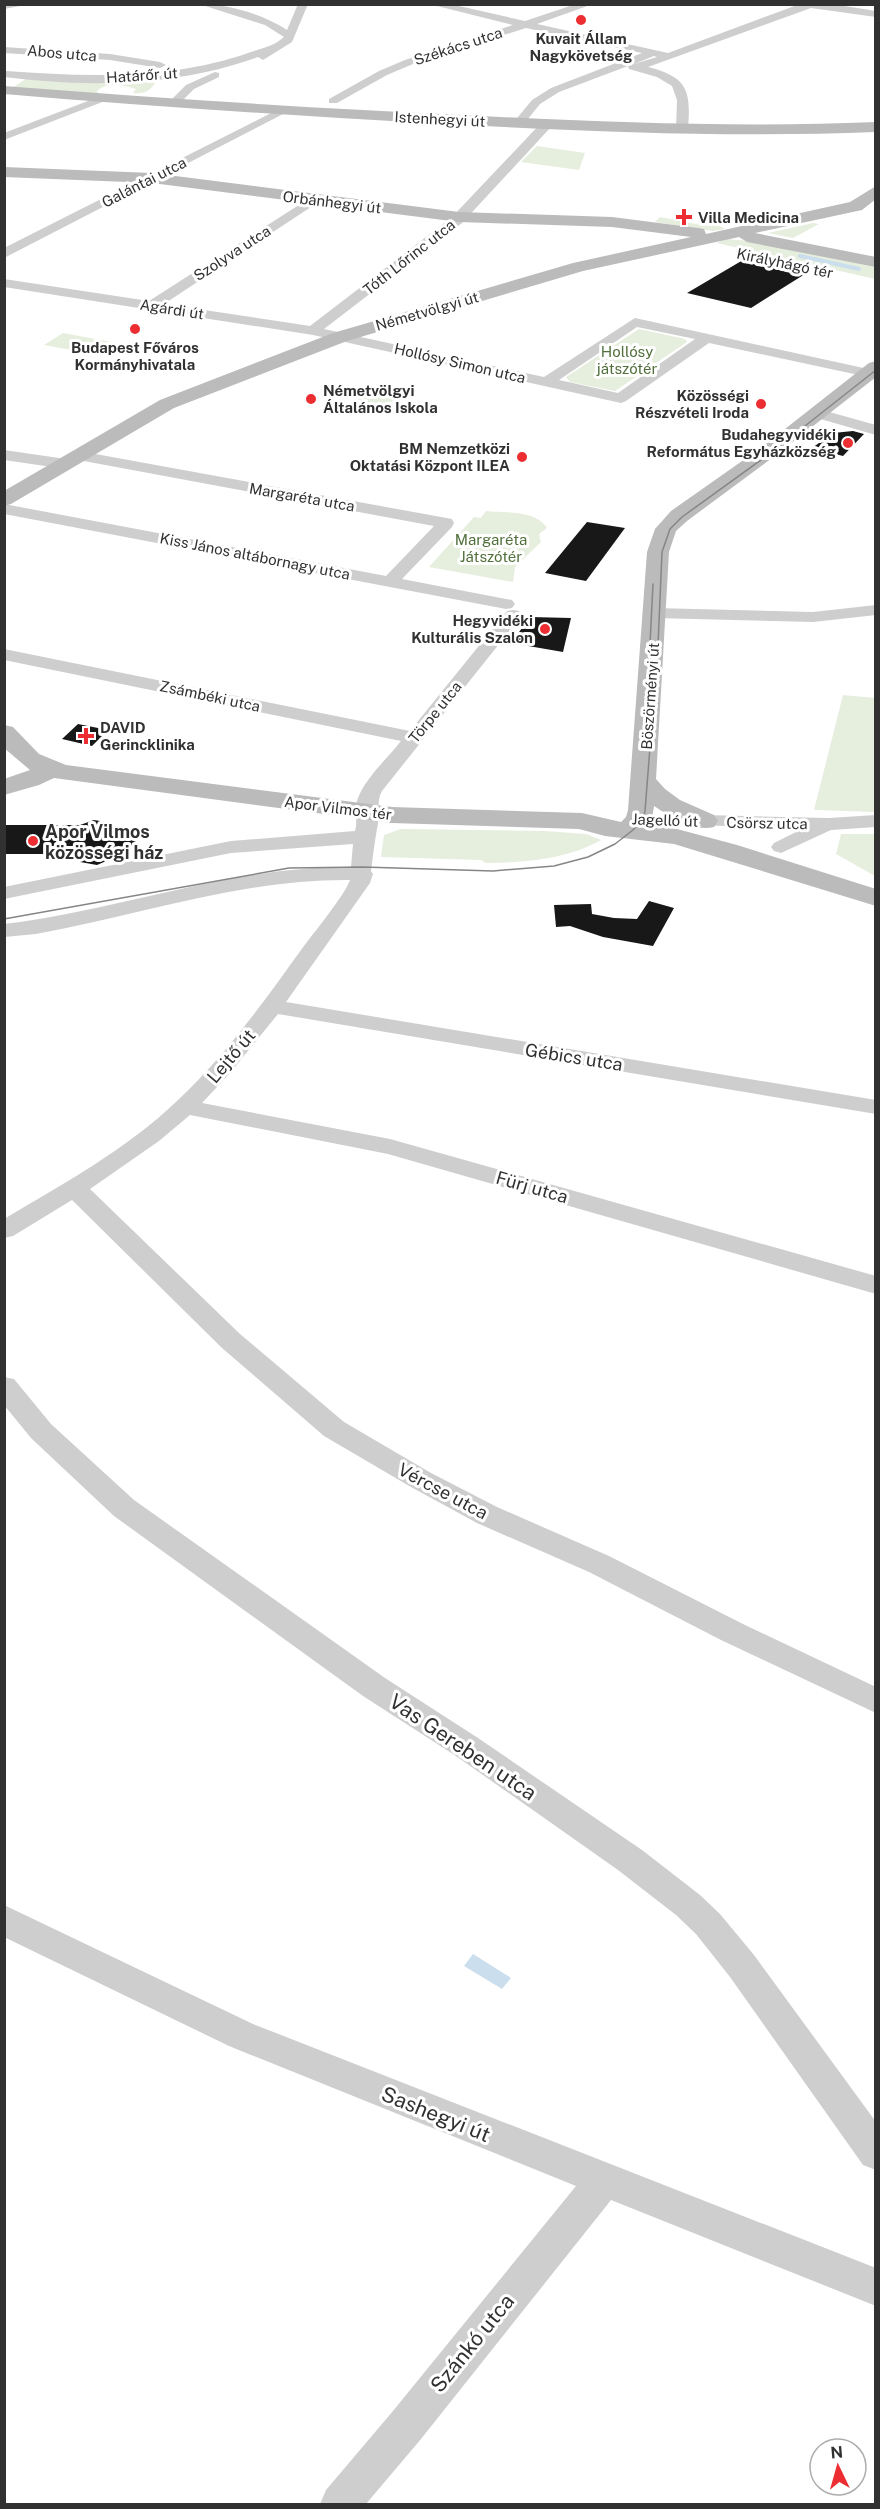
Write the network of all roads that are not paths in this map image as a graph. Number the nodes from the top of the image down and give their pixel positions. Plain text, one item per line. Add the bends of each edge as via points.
1 (26, 4) edge
2 (204, 4) edge
3 (303, 4) edge
4 (434, 4) edge
5 (588, 4) edge
6 (808, 5) edge
7 (4, 6) edge
8 (876, 14) edge
9 (525, 25) junction
10 (289, 36) junction
11 (275, 48) junction
12 (4, 50) edge
13 (653, 53) junction
14 (668, 56) junction
15 (621, 64) junction
16 (636, 68) junction
17 (190, 72) junction
18 (6, 74) edge
19 (4, 90) edge
20 (101, 99) junction
21 (333, 101) dead end
22 (173, 104) junction
23 (283, 110) junction
24 (519, 123) junction
25 (547, 124) junction
26 (876, 127) edge
27 (682, 129) junction
28 (4, 137) edge
29 (4, 172) edge
30 (152, 178) junction
31 (876, 191) edge
32 (313, 200) junction
33 (856, 206) junction
34 (459, 217) junction
35 (660, 229) junction
36 (695, 242) junction
37 (726, 243) junction
38 (801, 247) junction
39 (4, 254) edge
40 (876, 262) edge
41 (4, 283) edge
42 (151, 306) junction
43 (313, 331) junction
44 (340, 337) junction
45 (706, 338) junction
46 (872, 370) edge
47 (546, 382) junction
48 (815, 413) junction
49 (876, 430) edge
50 (4, 455) edge
51 (72, 460) junction
52 (4, 500) edge
53 (4, 509) edge
54 (390, 582) junction
55 (510, 609) joint
56 (876, 610) edge
57 (655, 613) junction
58 (4, 654) edge
59 (4, 732) edge
60 (415, 738) junction
61 (49, 770) junction
62 (644, 780) junction
63 (4, 787) edge
64 (582, 821) junction
65 (705, 821) junction
66 (876, 822) edge
67 (634, 824) junction
68 (829, 824) junction
69 (365, 825) junction
70 (781, 847) junction
71 (738, 854) junction
72 (363, 874) junction
73 (876, 890) edge
74 (4, 893) edge
75 (876, 898) edge
76 (4, 932) edge
77 (272, 1006) junction
78 (185, 1107) junction
79 (876, 1107) edge
80 (74, 1188) junction
81 (4, 1230) edge
82 (876, 1285) edge
83 (4, 1386) edge
84 (876, 1701) edge
85 (4, 1920) edge
86 (876, 2153) edge
87 (603, 2181) junction
88 (876, 2287) edge
89 (340, 2505) edge

1 - 7 street
2 - 10 street via 269,23
3 - 10 street, Határőr út
4 - 9 street
5 - 9 street, Székács utca
6 - 8 street
6 - 14 street
9 - 13 street
9 - 21 street, Székács utca via 409,62
10 - 11 street, Határőr út
11 - 17 street, Határőr út via 224,66
11 - 22 street, Határőr út via 244,68 204,78
12 - 17 street, Abos utca via 110,57
13 - 14 street
13 - 15 street
14 - 16 street
15 - 16 street
15 - 24 street via 555,90 536,102
16 - 27 street via 665,76 682,90
17 - 18 street, Határőr út via 73,79
19 - 20 street, Istenhegyi út
20 - 22 street, Istenhegyi út
20 - 28 street
22 - 23 street, Istenhegyi út
23 - 24 street, Istenhegyi út
23 - 30 street, Galántai utca
24 - 25 street, Istenhegyi út
25 - 27 street, Istenhegyi út
25 - 34 street, Tóth Lőrinc utca
26 - 27 street, Istenhegyi út
29 - 30 street, Orbánhegyi út
30 - 32 street, Orbánhegyi út
30 - 39 street, Galántai utca
31 - 33 street
32 - 34 street, Orbánhegyi út
32 - 42 street, Szolyva utca
33 - 37 street
33 - 38 street
34 - 35 street, Orbánhegyi út via 612,222
34 - 43 street, Tóth Lőrinc utca
35 - 36 street, Orbánhegyi út
35 - 37 street, Orbánhegyi út
36 - 37 street, Királyhágó tér
36 - 44 street, Németvölgyi út via 536,279
37 - 38 street, Királyhágó tér via 761,239
38 - 40 street, Királyhágó tér
41 - 42 street, Agárdi út
42 - 43 street, Agárdi út
43 - 44 street, Agárdi út
44 - 47 street, Hollósy Simon utca
44 - 51 street, Németvölgyi út via 167,404
45 - 46 street, Hollósy Simon utca
45 - 47 street, Hollósy Simon utca via 635,322
45 - 47 street, Hollósy Simon utca via 621,399
46 - 48 street, Böszörményi út
48 - 49 street
48 - 57 street, Böszörményi út via 679,516 662,536 671,552 669,604
50 - 51 street
51 - 52 street, Németvölgyi út
51 - 54 street, Margaréta utca via 446,523
53 - 54 street, Kiss János altábornagy utca
54 - 55 street, Kiss János altábornagy utca
55 - 60 street, Törpe utca
56 - 57 street via 813,617
57 - 62 street, Böszörményi út
58 - 60 street, Zsámbéki utca
59 - 61 street via 28,759
60 - 69 street, Törpe utca via 373,789 367,800
61 - 63 street
61 - 69 street, Apor Vilmos tér
62 - 64 street via 615,803
62 - 65 street via 672,808
62 - 67 street, Böszörményi út
64 - 67 street, Apor Vilmos tér via 595,826
64 - 69 street, Apor Vilmos tér via 426,817
65 - 67 street, Jagelló út
65 - 68 street, Csörsz utca
65 - 70 street, Jagelló út
66 - 68 street, Csörsz utca
67 - 71 street, Jagelló út
68 - 70 street, Csörsz utca
69 - 72 street, Lejtő út
69 - 74 street via 181,856
70 - 71 street, Jagelló út
70 - 73 street, Jagelló út
71 - 75 street, Jagelló út
72 - 76 street via 310,873 256,879
72 - 77 street, Lejtő út
77 - 78 street, Lejtő út
77 - 79 street, Gébics utca
78 - 80 street, Lejtő út
78 - 82 street, Fürj utca via 390,1147
80 - 81 street, Lejtő út
80 - 84 street, Vércse utca via 231,1341 334,1429 487,1515 599,1564
83 - 86 street, Vas Gereben utca via 41,1431 133,1515 374,1687 630,1860 688,1905 742,1966
85 - 87 street, Sashegyi út via 241,2035
87 - 88 street, Sashegyi út
87 - 89 street, Szánkó utca

